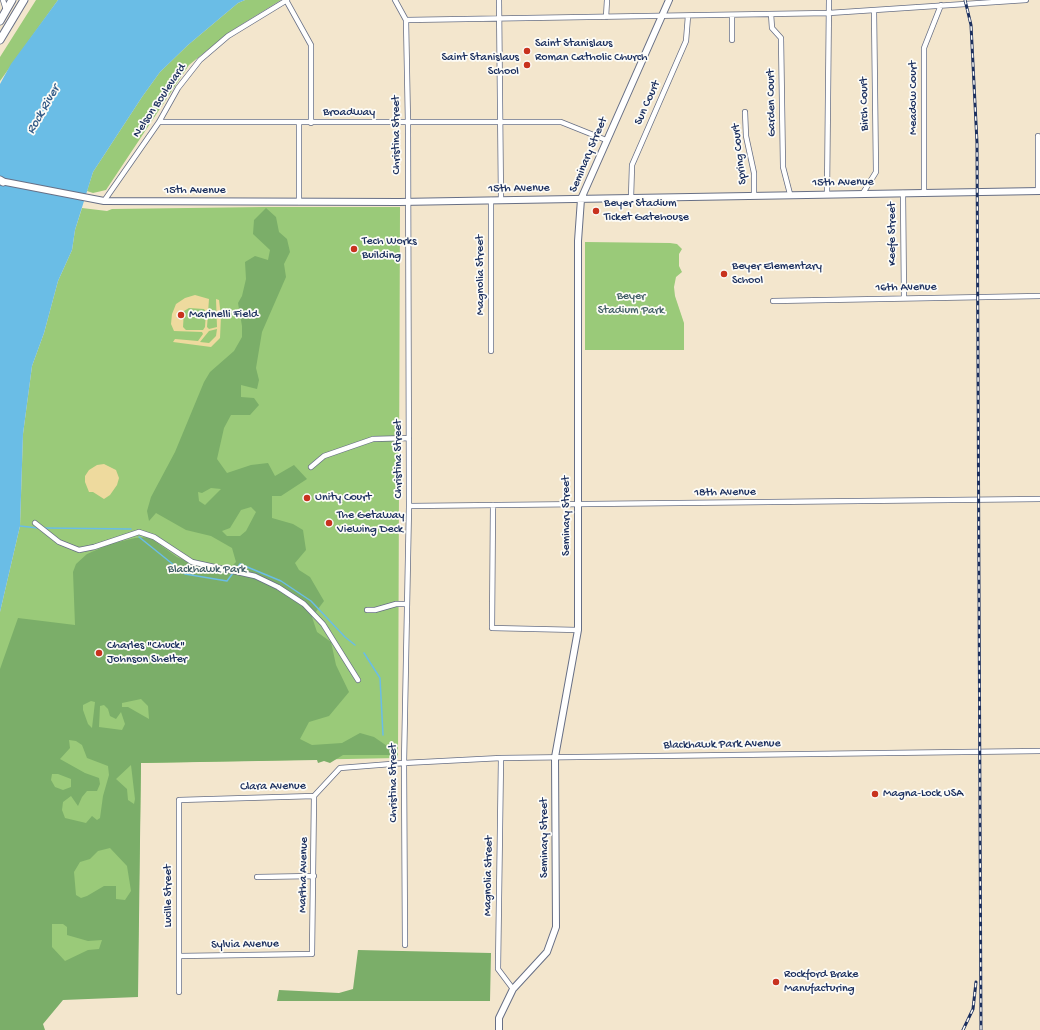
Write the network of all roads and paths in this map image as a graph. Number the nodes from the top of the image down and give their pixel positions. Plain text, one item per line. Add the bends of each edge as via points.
1 (3, 0) edge
2 (12, 0) edge
3 (24, 0) edge
4 (287, 0) edge
5 (395, 0) edge
6 (499, 0) edge
7 (607, 0) edge
8 (670, 0) edge
9 (829, 0) edge
10 (1026, 0) edge
11 (941, 5) junction
12 (6, 10) junction
13 (874, 11) junction
14 (829, 13) junction
15 (771, 14) junction
16 (663, 15) junction
17 (732, 15) junction
18 (688, 16) junction
19 (606, 17) junction
20 (500, 18) junction
21 (406, 20) junction
22 (0, 21) edge
23 (0, 40) edge
24 (732, 40) dead end
25 (745, 112) dead end
26 (159, 122) junction
27 (501, 122) junction
28 (299, 123) junction
29 (311, 123) junction
30 (408, 123) junction
31 (1038, 136) dead end
32 (606, 140) junction
33 (1, 181) edge
34 (1039, 191) edge
35 (862, 193) junction
36 (903, 193) junction
37 (924, 193) junction
38 (790, 194) junction
39 (827, 194) junction
40 (754, 195) junction
41 (631, 198) junction
42 (581, 199) junction
43 (491, 200) junction
44 (501, 200) junction
45 (104, 201) junction
46 (299, 202) junction
47 (407, 202) junction
48 (1040, 296) edge
49 (904, 298) junction
50 (773, 301) dead end
51 (491, 351) dead end
52 (409, 438) junction
53 (311, 467) dead end
54 (1040, 499) edge
55 (578, 504) junction
56 (493, 505) junction
57 (409, 506) junction
58 (35, 523) dead end
59 (407, 604) junction
60 (367, 610) dead end
61 (578, 630) junction
62 (358, 680) dead end
63 (1040, 751) edge
64 (555, 757) junction
65 (501, 758) junction
66 (404, 763) junction
67 (314, 796) junction
68 (179, 800) joint
69 (314, 876) junction
70 (257, 877) dead end
71 (405, 944) dead end
72 (312, 954) joint
73 (179, 956) junction
74 (513, 989) junction
75 (178, 992) dead end
76 (499, 1030) edge

1 - 12 street
2 - 12 main road
3 - 23 main road
4 - 26 street, Nelson Boulevard via 228,36 200,60 178,88
4 - 29 street via 311,45
5 - 21 street, Christina Street
6 - 20 street
7 - 19 street
8 - 16 street, Seminary Street
9 - 14 street
10 - 11 street
11 - 13 street
11 - 37 street, Meadow Court via 924,48
12 - 22 main road
13 - 14 street
13 - 35 street, Birch Court via 876,172
14 - 15 street
14 - 39 street
15 - 17 street
15 - 38 street, Garden Court via 772,28 781,38 783,167
16 - 18 street
16 - 19 street
16 - 32 street, Seminary Street
17 - 18 street
17 - 24 street
18 - 41 street, Sun Court via 686,42 632,165
19 - 20 street
20 - 21 street
20 - 27 street
21 - 30 street, Christina Street
25 - 40 street, Spring Court via 746,136 754,173
26 - 28 street, Broadway
26 - 45 street, Nelson Boulevard
27 - 30 street, Broadway
27 - 32 street, Broadway via 561,122
27 - 44 street
28 - 29 street, Broadway
28 - 46 street
29 - 30 street, Broadway
30 - 47 street, Christina Street
31 - 34 street
32 - 42 street, Seminary Street
33 - 45 street, 15th Avenue
34 - 37 street, 15th Avenue
35 - 36 street, 15th Avenue
35 - 39 street, 15th Avenue
36 - 37 street, 15th Avenue
36 - 49 street, Keefe Street
38 - 39 street, 15th Avenue
38 - 40 street, 15th Avenue
40 - 41 street, 15th Avenue
41 - 42 street, 15th Avenue
42 - 44 street, 15th Avenue
42 - 55 street, Seminary Street via 578,241
43 - 44 street, 15th Avenue
43 - 47 street, 15th Avenue
43 - 51 street, Magnolia Street
45 - 46 street, 15th Avenue
46 - 47 street, 15th Avenue
47 - 52 street, Christina Street
48 - 49 street, 16th Avenue
49 - 50 street, 16th Avenue
52 - 53 street via 373,439 324,456
52 - 57 street, Christina Street
54 - 55 street, 18th Avenue
55 - 56 street, 18th Avenue
55 - 61 street, Seminary Street
56 - 57 street, 18th Avenue
56 - 61 street via 492,628
57 - 59 street, Christina Street
58 - 62 street via 59,542 79,550 139,532 154,537 192,562 255,576 278,587 304,604 323,624
59 - 60 street
59 - 66 street, Christina Street
61 - 64 street, Seminary Street
63 - 64 street, Blackhawk Park Avenue
64 - 65 street, Blackhawk Park Avenue
64 - 74 street, Seminary Street via 556,927 547,952
65 - 66 street, Blackhawk Park Avenue
65 - 74 street, Magnolia Street via 498,969
66 - 67 street, Clara Avenue via 340,768
66 - 71 street, Christina Street
67 - 68 street, Clara Avenue
67 - 69 street, Martha Avenue
68 - 73 street, Lucille Street
69 - 70 street
69 - 72 street, Martha Avenue
72 - 73 street, Sylvia Avenue
73 - 75 street, Lucille Street
74 - 76 street, Seminary Street via 499,1018

